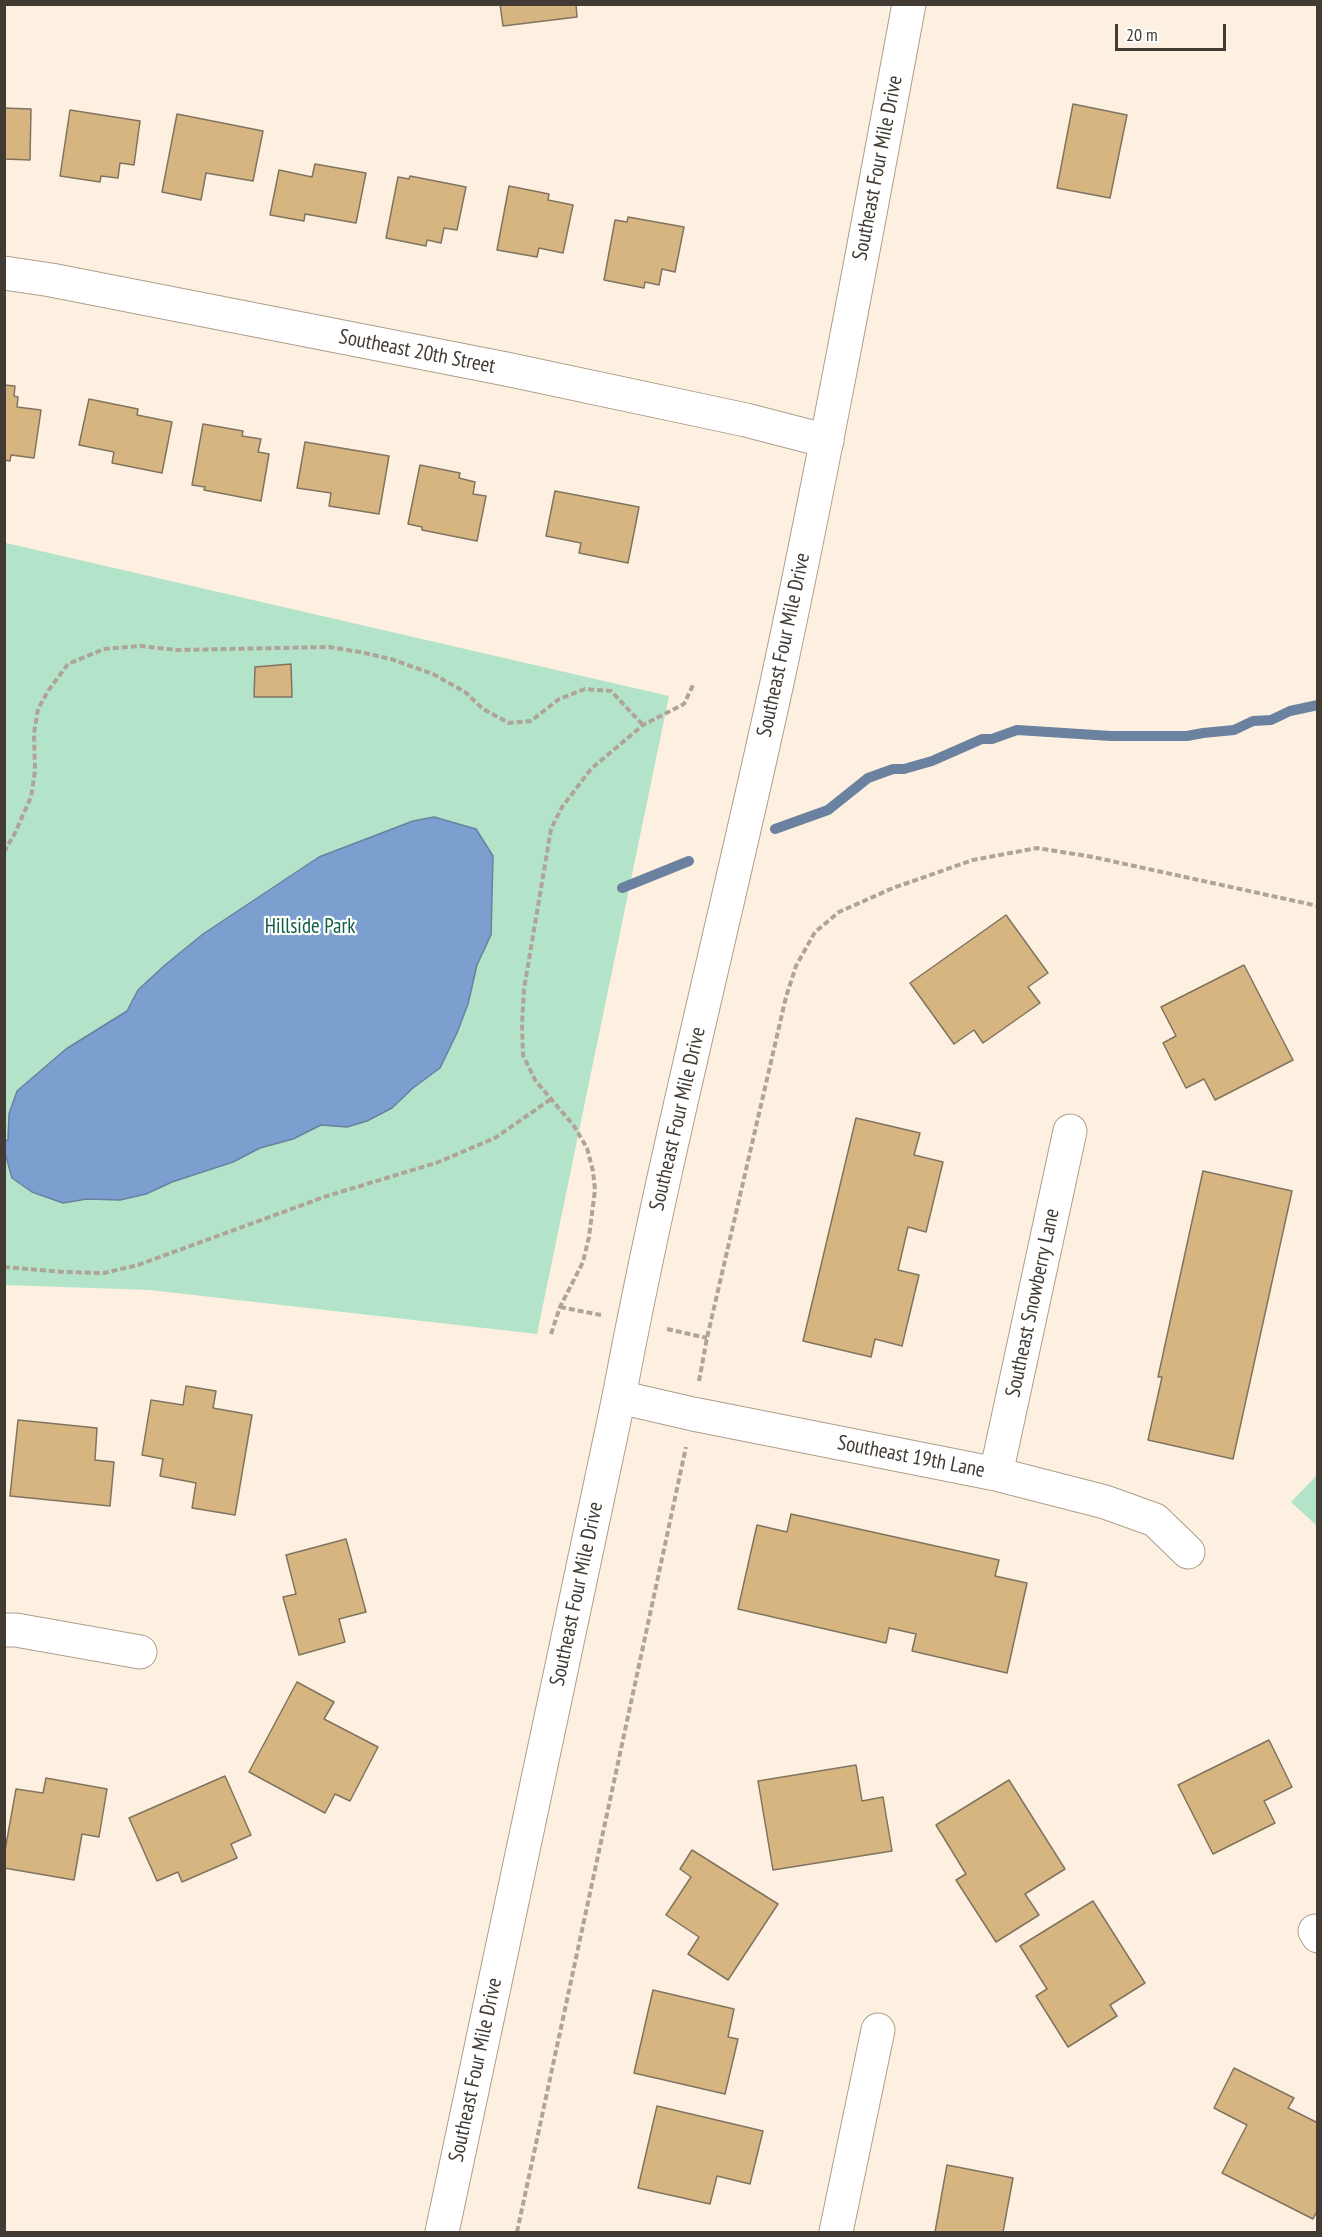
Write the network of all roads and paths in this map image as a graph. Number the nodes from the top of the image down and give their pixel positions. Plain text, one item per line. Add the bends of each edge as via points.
1 (909, 4) edge
2 (4, 273) edge
3 (827, 441) junction
4 (694, 683) dead end
5 (643, 725) junction
6 (4, 852) edge
7 (1317, 906) edge
8 (550, 1099) junction
9 (1070, 1131) dead end
10 (4, 1267) edge
11 (551, 1334) dead end
12 (619, 1397) junction
13 (693, 1414) junction
14 (996, 1474) junction
15 (1188, 1552) dead end
16 (4, 1630) edge
17 (140, 1652) dead end
18 (878, 2030) dead end
19 (442, 2232) edge
20 (518, 2232) edge
21 (836, 2232) edge

1 - 3 main road, Southeast Four Mile Drive
2 - 3 main road, Southeast 20th Street via 506,369
3 - 12 main road, Southeast Four Mile Drive via 777,681 643,1272
4 - 5 path via 684,705
5 - 6 path via 611,691 585,689 559,699 531,721 509,723 433,674 391,659 329,647 104,649 68,664 38,710 31,797
5 - 8 path via 591,770 562,807 551,829 522,1024 523,1056
7 - 13 path via 1037,848 973,860 839,912 815,932 796,966 786,997
8 - 10 path via 495,1137 436,1163 327,1196 138,1265 104,1273
8 - 11 path via 587,1148 595,1190 583,1262
9 - 14 main road, Southeast Snowberry Lane
12 - 13 main road, Southeast 19th Lane
12 - 19 main road, Southeast Four Mile Drive
13 - 14 main road, Southeast 19th Lane
13 - 20 path
14 - 15 main road, Southeast 19th Lane via 1155,1520
16 - 17 main road
18 - 21 main road

